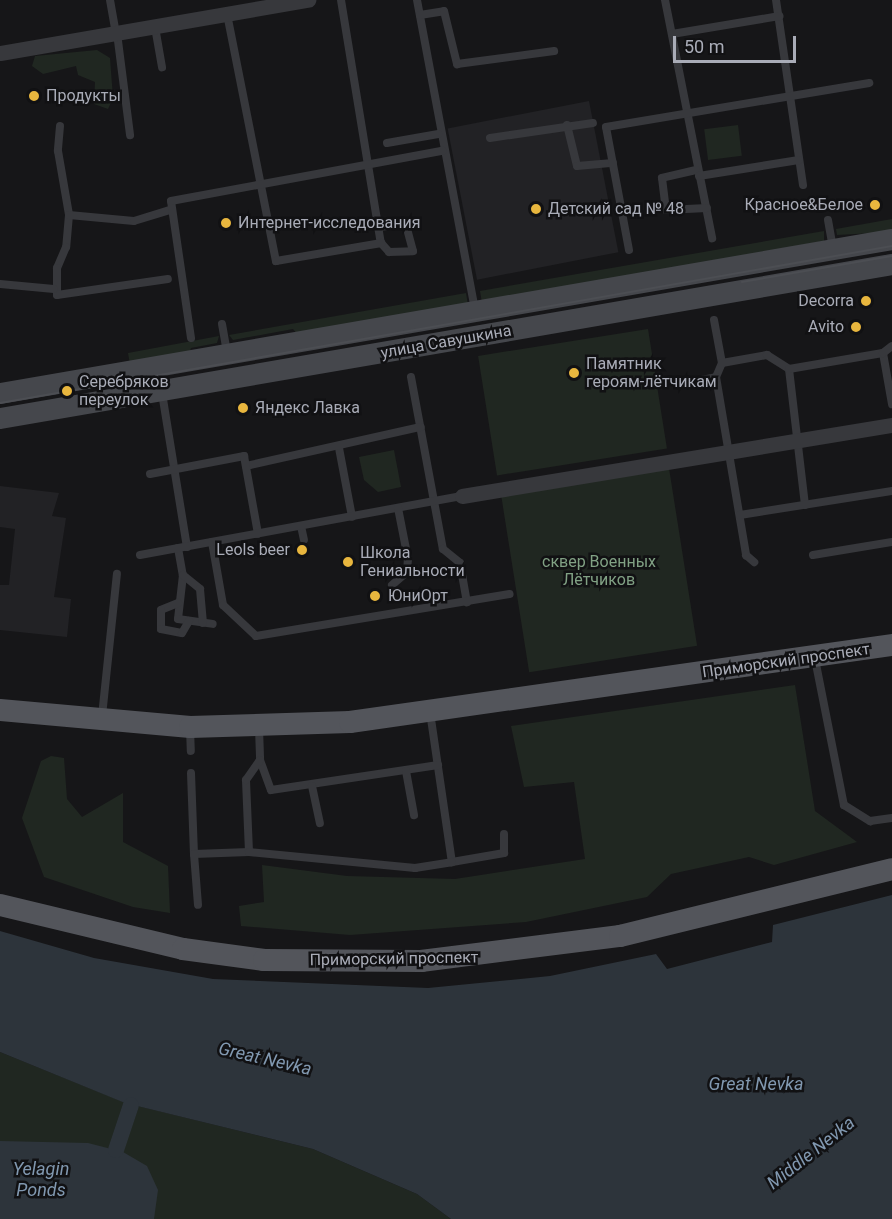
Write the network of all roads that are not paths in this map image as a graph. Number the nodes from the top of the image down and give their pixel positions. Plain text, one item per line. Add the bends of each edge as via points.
1 (110, 0) edge
2 (308, 0) edge
3 (341, 0) edge
4 (417, 0) edge
5 (665, 0) edge
6 (776, 0) edge
7 (227, 14) junction
8 (420, 15) junction
9 (779, 16) junction
10 (155, 27) junction
11 (117, 34) junction
12 (672, 34) junction
13 (554, 51) dead end
14 (0, 53) edge
15 (162, 67) dead end
16 (869, 83) dead end
17 (792, 96) junction
18 (686, 114) junction
19 (593, 123) dead end
20 (567, 125) junction
21 (60, 126) dead end
22 (438, 134) junction
23 (130, 135) dead end
24 (490, 138) dead end
25 (387, 143) dead end
26 (442, 151) junction
27 (799, 160) junction
28 (613, 163) junction
29 (368, 164) junction
30 (698, 173) junction
31 (259, 182) junction
32 (803, 185) dead end
33 (707, 208) junction
34 (169, 210) junction
35 (69, 215) junction
36 (828, 220) dead end
37 (378, 227) junction
38 (712, 238) dead end
39 (892, 239) edge
40 (381, 243) junction
41 (833, 249) junction
42 (629, 250) dead end
43 (892, 264) edge
44 (168, 279) dead end
45 (0, 284) edge
46 (54, 290) junction
47 (475, 311) junction
48 (714, 320) dead end
49 (222, 324) dead end
50 (191, 338) dead end
51 (892, 346) edge
52 (883, 353) junction
53 (227, 354) junction
54 (722, 363) junction
55 (789, 369) junction
56 (411, 377) dead end
57 (716, 377) junction
58 (702, 380) dead end
59 (162, 391) junction
60 (0, 393) edge
61 (892, 404) edge
62 (0, 418) edge
63 (892, 425) edge
64 (421, 427) junction
65 (801, 439) junction
66 (339, 448) junction
67 (729, 450) junction
68 (246, 466) junction
69 (175, 469) junction
70 (150, 474) dead end
71 (892, 491) edge
72 (462, 496) joint
73 (434, 501) junction
74 (805, 505) junction
75 (398, 508) junction
76 (740, 515) junction
77 (352, 517) junction
78 (301, 526) junction
79 (258, 534) junction
80 (304, 540) dead end
81 (212, 542) junction
82 (892, 542) edge
83 (187, 547) junction
84 (178, 548) junction
85 (140, 555) dead end
86 (813, 555) dead end
87 (754, 562) dead end
88 (117, 574) dead end
89 (183, 575) junction
90 (392, 585) dead end
91 (510, 594) dead end
92 (467, 602) junction
93 (178, 603) junction
94 (189, 621) junction
95 (203, 623) junction
96 (213, 624) dead end
97 (892, 645) edge
98 (815, 657) junction
99 (0, 710) edge
100 (430, 711) junction
101 (102, 720) junction
102 (190, 727) junction
103 (259, 728) junction
104 (191, 751) dead end
105 (260, 760) junction
106 (438, 765) junction
107 (406, 771) junction
108 (191, 773) dead end
109 (312, 786) junction
110 (414, 815) dead end
111 (892, 818) edge
112 (320, 823) dead end
113 (504, 834) dead end
114 (249, 852) junction
115 (194, 854) junction
116 (452, 862) junction
117 (892, 869) edge
118 (0, 905) edge
119 (198, 905) dead end

1 - 11 lane
2 - 7 street
3 - 29 lane
4 - 8 lane
5 - 12 lane
6 - 9 lane
7 - 10 street
7 - 31 lane
8 - 13 lane via 444,11 457,64
8 - 22 lane
9 - 12 lane
9 - 17 lane
10 - 11 street
10 - 15 lane
11 - 14 street
11 - 23 lane
12 - 18 lane
16 - 17 lane
17 - 18 lane
17 - 27 lane
18 - 28 lane via 606,127
18 - 30 lane
19 - 20 lane
20 - 24 lane
20 - 28 lane via 577,166
21 - 35 lane via 58,151
22 - 25 lane
22 - 26 lane
26 - 29 lane
26 - 47 lane
27 - 30 lane
27 - 32 lane
28 - 42 lane
29 - 31 lane
29 - 37 lane
30 - 33 lane
30 - 33 lane via 662,178 666,210
31 - 34 lane via 178,196
31 - 40 lane via 276,261
33 - 38 lane
34 - 35 lane via 134,221
34 - 50 lane
35 - 46 lane
36 - 41 lane
37 - 40 lane
37 - 40 lane via 406,224 413,252 389,252
39 - 41 main road, улица Савушкина
41 - 47 main road, улица Савушкина
43 - 59 main road, улица Савушкина
44 - 46 lane via 63,297
45 - 46 lane
47 - 53 main road, улица Савушкина
48 - 54 lane
49 - 53 lane
51 - 52 lane
52 - 55 lane
52 - 61 lane
53 - 60 main road, улица Савушкина
54 - 55 lane via 767,355
54 - 57 lane
55 - 65 lane
56 - 64 lane
57 - 58 lane
57 - 67 lane
59 - 62 main road, улица Савушкина
59 - 69 lane
63 - 65 street
64 - 66 lane via 351,439
64 - 73 lane
65 - 67 street via 780,449
65 - 74 lane
66 - 68 lane
66 - 77 lane
67 - 72 street
67 - 76 lane
68 - 69 lane via 244,456
68 - 79 lane
69 - 70 lane
69 - 83 lane
71 - 74 lane
72 - 73 lane
73 - 75 lane
73 - 92 lane via 443,549 460,563
74 - 76 lane
75 - 77 lane
75 - 90 lane via 408,559 402,580
76 - 87 lane via 746,555
77 - 78 lane
78 - 79 lane
78 - 80 lane
79 - 81 lane
81 - 83 lane
81 - 92 lane via 223,604 256,636
82 - 86 lane
83 - 84 lane
84 - 85 lane
84 - 89 lane
88 - 101 lane
89 - 93 lane
89 - 95 lane via 200,589
91 - 92 lane
93 - 94 lane via 178,619
93 - 94 lane via 161,610 161,629 182,633
94 - 95 lane
95 - 96 lane
97 - 98 main road, Приморский проспект
98 - 100 main road, Приморский проспект
98 - 111 lane via 844,805 870,821
99 - 101 main road, Приморский проспект
100 - 103 main road, Приморский проспект
100 - 106 lane
101 - 102 main road, Приморский проспект
102 - 103 main road, Приморский проспект
102 - 104 lane
103 - 105 lane
105 - 109 lane via 271,790
105 - 114 lane via 246,780
106 - 107 lane
106 - 116 lane
107 - 109 lane
107 - 110 lane
108 - 115 lane
109 - 112 lane
113 - 116 lane via 504,853
114 - 115 lane
114 - 116 lane via 414,868
115 - 119 lane
117 - 118 main road, Приморский проспект via 620,936 422,961 264,960 183,949

